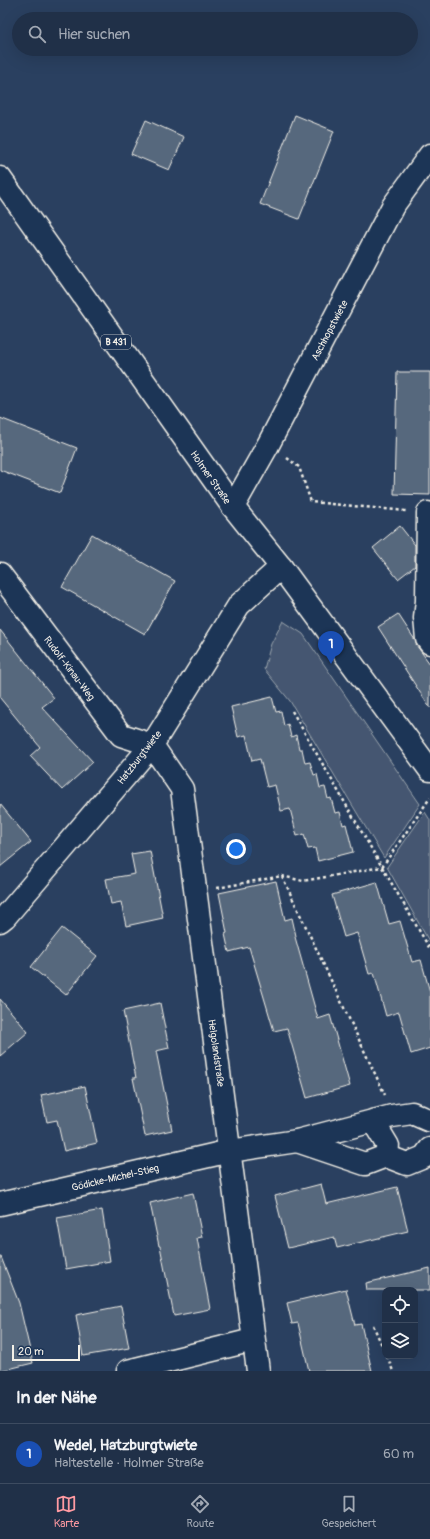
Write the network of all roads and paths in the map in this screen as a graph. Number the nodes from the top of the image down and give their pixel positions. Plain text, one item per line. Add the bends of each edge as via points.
1 (430, 155) edge
2 (0, 178) edge
3 (268, 445) junction
4 (233, 507) junction
5 (428, 513) joint
6 (281, 567) junction
7 (0, 574) edge
8 (430, 643) edge
9 (292, 711) dead end
10 (152, 745) junction
11 (428, 764) edge
12 (430, 798) edge
13 (382, 866) junction
14 (282, 876) junction
15 (195, 892) junction
16 (0, 921) edge
17 (430, 949) edge
18 (383, 1118) junction
19 (428, 1120) dead end
20 (296, 1141) junction
21 (430, 1149) edge
22 (230, 1151) junction
23 (386, 1156) junction
24 (0, 1204) edge
25 (373, 1325) dead end
26 (253, 1340) junction
27 (382, 1345) edge
28 (388, 1359) edge
29 (128, 1371) edge
30 (258, 1371) edge
31 (393, 1371) edge

1 - 3 street, Aschhopstwiete via 393,206
2 - 4 street, Holmer Straße / B 431
3 - 4 street, Aschhopstwiete
3 - 5 path via 299,467 311,502
4 - 6 street, Holmer Straße / B 431
5 - 8 street via 428,601 425,618 427,639
6 - 10 street, Hatzburgtwiete via 239,605
6 - 11 street, Holmer Straße / B 431
7 - 10 street, Rudolf-Kinau-Weg via 120,736
9 - 13 path
10 - 15 street, Helgolandstraße via 182,788
10 - 16 street, Hatzburgtwiete
12 - 13 path
13 - 14 path via 303,881
13 - 17 path
14 - 15 path
14 - 18 path via 386,1099
15 - 22 street, Helgolandstraße
18 - 19 street, Gödicke-Michel-Stieg via 412,1113
18 - 20 street, Gödicke-Michel-Stieg
18 - 23 street via 388,1146
20 - 22 street, Gödicke-Michel-Stieg
20 - 23 street via 365,1164
21 - 23 street via 424,1157 407,1164
22 - 24 street, Gödicke-Michel-Stieg
22 - 26 street, Helgolandstraße
25 - 27 path
26 - 29 street
26 - 30 street, Helgolandstraße
28 - 31 path

